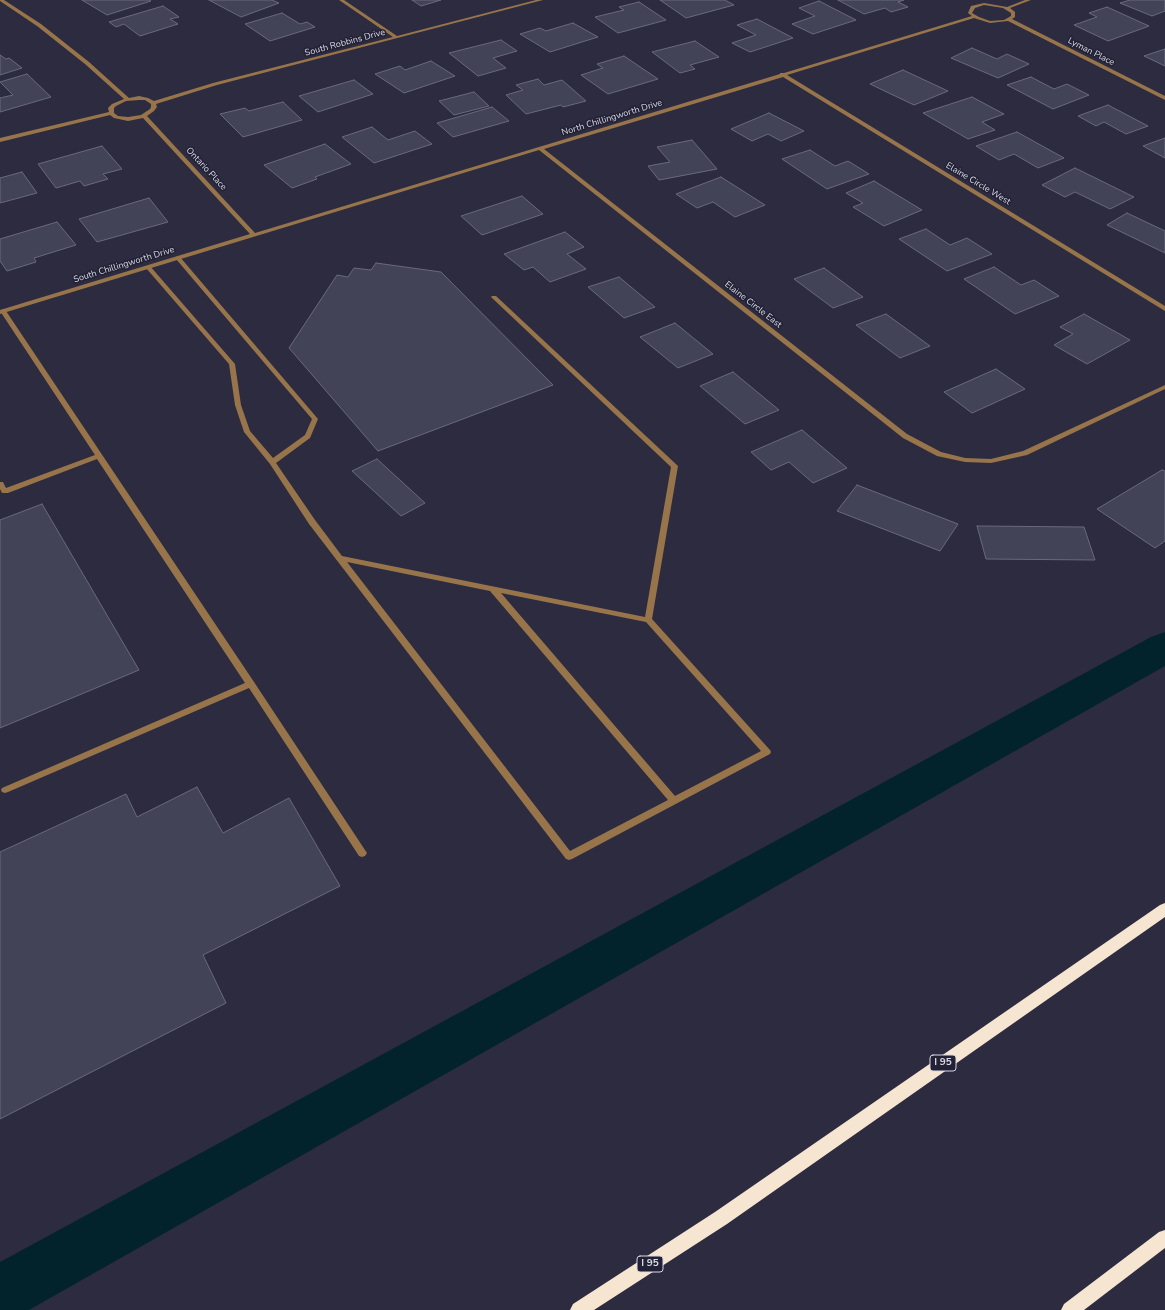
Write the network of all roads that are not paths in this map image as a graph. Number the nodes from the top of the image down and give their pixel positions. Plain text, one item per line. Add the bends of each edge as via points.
1 (1, 0) edge
2 (341, 0) edge
3 (541, 0) edge
4 (970, 0) edge
5 (1029, 0) edge
6 (980, 5) junction
7 (1007, 8) junction
8 (974, 17) junction
9 (1009, 20) junction
10 (396, 37) junction
11 (782, 74) junction
12 (1165, 98) edge
13 (127, 100) junction
14 (153, 103) junction
15 (111, 113) junction
16 (144, 116) junction
17 (0, 140) edge
18 (539, 148) junction
19 (254, 235) junction
20 (178, 258) junction
21 (148, 267) junction
22 (494, 297) dead end
23 (1165, 309) edge
24 (2, 312) edge
25 (1165, 387) edge
26 (99, 456) junction
27 (272, 462) junction
28 (0, 484) edge
29 (340, 558) junction
30 (493, 589) junction
31 (648, 620) junction
32 (250, 684) junction
33 (5, 790) dead end
34 (674, 801) junction
35 (362, 853) dead end
36 (1165, 909) edge
37 (1165, 1238) edge
38 (579, 1310) edge
39 (1070, 1310) edge

1 - 13 street via 39,25 87,63
2 - 10 street
3 - 10 street, South Robbins Drive
4 - 6 street
5 - 7 street
6 - 7 street
6 - 8 street via 971,10
7 - 9 street via 1014,15
8 - 9 street via 990,22
8 - 11 street, North Chillingworth Drive
9 - 12 street, Lyman Place
10 - 14 street, South Robbins Drive via 215,84
11 - 18 street, North Chillingworth Drive
11 - 23 street, Elaine Circle West
13 - 14 street via 146,99
13 - 15 street via 114,105
14 - 16 street via 152,110
15 - 16 street via 121,118
15 - 17 street
16 - 19 street, Ontario Place
18 - 19 street, North Chillingworth Drive
18 - 25 street, Elaine Circle East via 905,436 939,454 965,460 991,461 1025,453
19 - 20 street, South Chillingworth Drive
20 - 21 street, South Chillingworth Drive
20 - 27 street via 315,419 308,436
21 - 24 street, South Chillingworth Drive
21 - 27 street via 232,364 238,405 247,432
22 - 31 street via 675,466
24 - 26 street
26 - 28 street via 5,491
26 - 32 street
27 - 29 street via 312,522
29 - 30 street
29 - 34 street via 569,856
30 - 31 street
30 - 34 street
31 - 34 street via 767,752
32 - 33 street
32 - 35 street
36 - 38 highway, I 95 via 721,1218
37 - 39 highway

